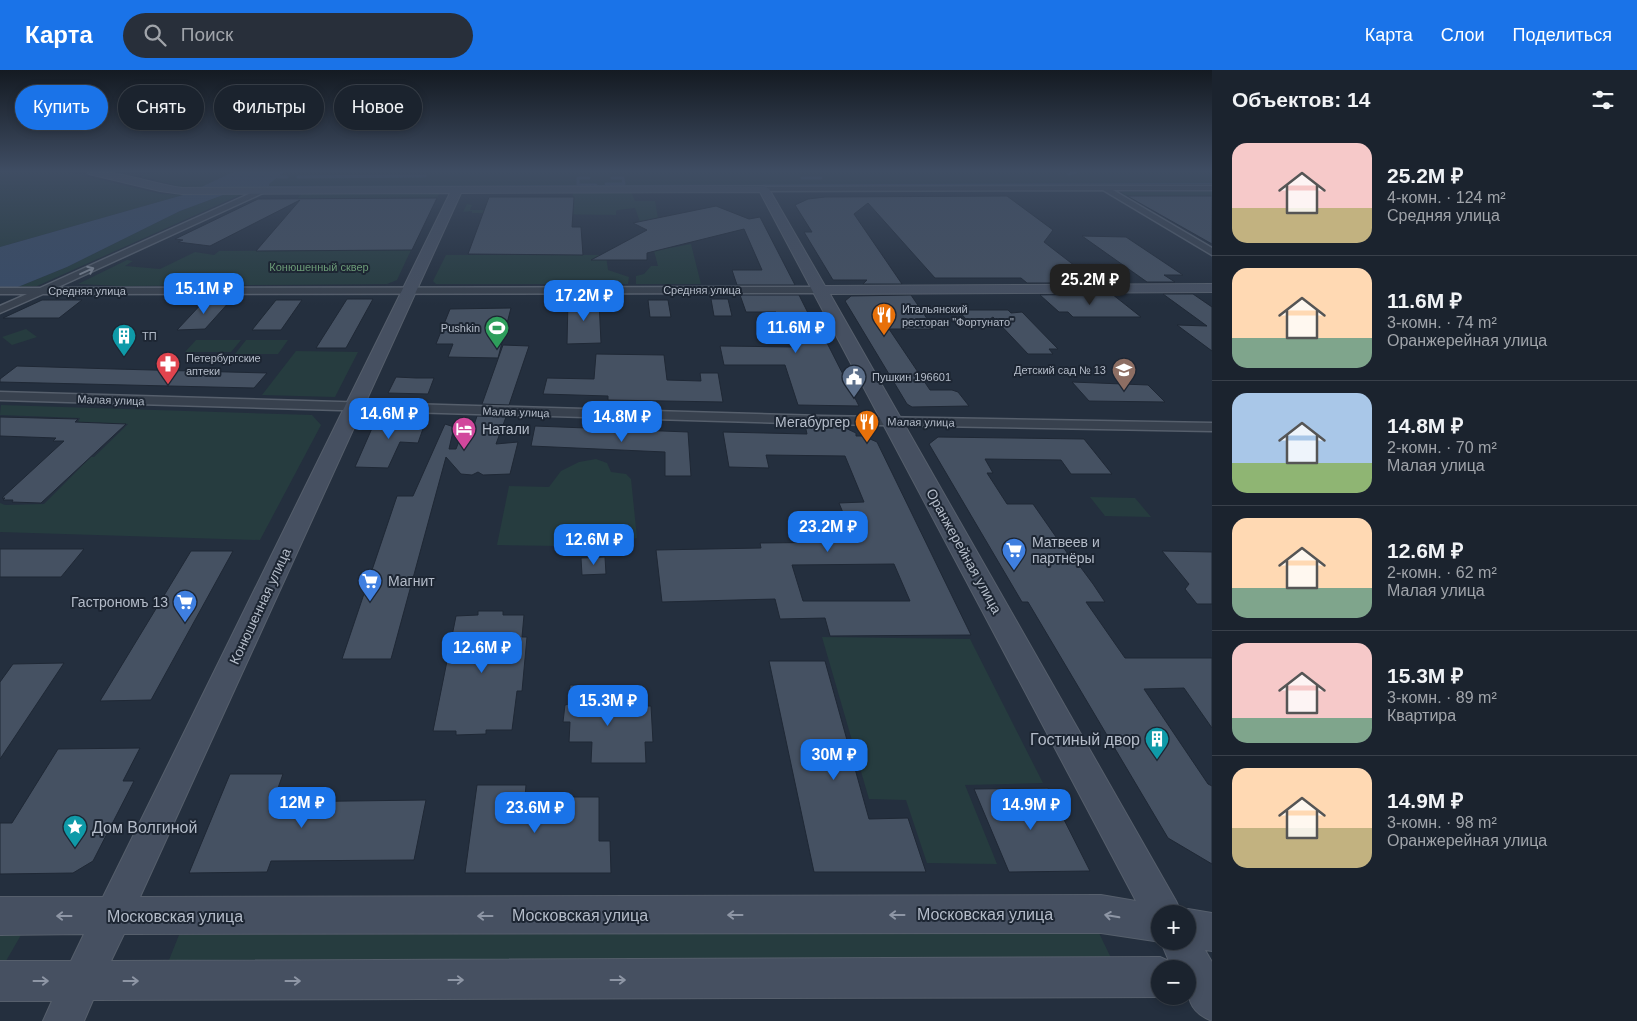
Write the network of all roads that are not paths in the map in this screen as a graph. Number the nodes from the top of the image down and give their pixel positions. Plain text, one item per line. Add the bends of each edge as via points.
1 (205, 216) edge
2 (445, 216) edge
3 (779, 216) edge
4 (1152, 216) edge
5 (1212, 252) edge
6 (1212, 288) edge
7 (819, 290) junction
8 (0, 291) edge
9 (43, 291) junction
10 (410, 291) junction
11 (0, 310) edge
12 (0, 396) edge
13 (355, 407) junction
14 (892, 422) junction
15 (1212, 427) edge
16 (1158, 905) edge
17 (0, 916) edge
18 (113, 916) junction
19 (1151, 922) edge
20 (1196, 929) edge
21 (1212, 932) edge
22 (1184, 950) edge
23 (1151, 977) edge
24 (0, 981) edge
25 (82, 981) junction
26 (1202, 982) edge
27 (63, 1021) edge

9 -> 1 street
2 - 10 main road, Конюшенная улица
3 - 7 main road, Оранжерейная улица
4 - 5 street
6 - 7 main road, Средняя улица
7 - 10 street, Средняя улица
7 - 14 main road, Оранжерейная улица
8 - 9 street, Средняя улица
9 - 10 street, Средняя улица
9 - 11 street
10 - 13 main road, Конюшенная улица
12 - 13 street, Малая улица
13 - 14 street, Малая улица
13 - 18 main road, Конюшенная улица
14 - 15 street, Малая улица
14 - 16 main road, Оранжерейная улица
18 -> 17 main road, Московская улица
19 -> 18 main road, Московская улица via 1101,914
18 - 25 main road, Конюшенная улица
20 - 21 main road
22 - 26 main road
25 -> 23 main road
24 -> 25 main road
25 - 27 main road, Конюшенная улица

